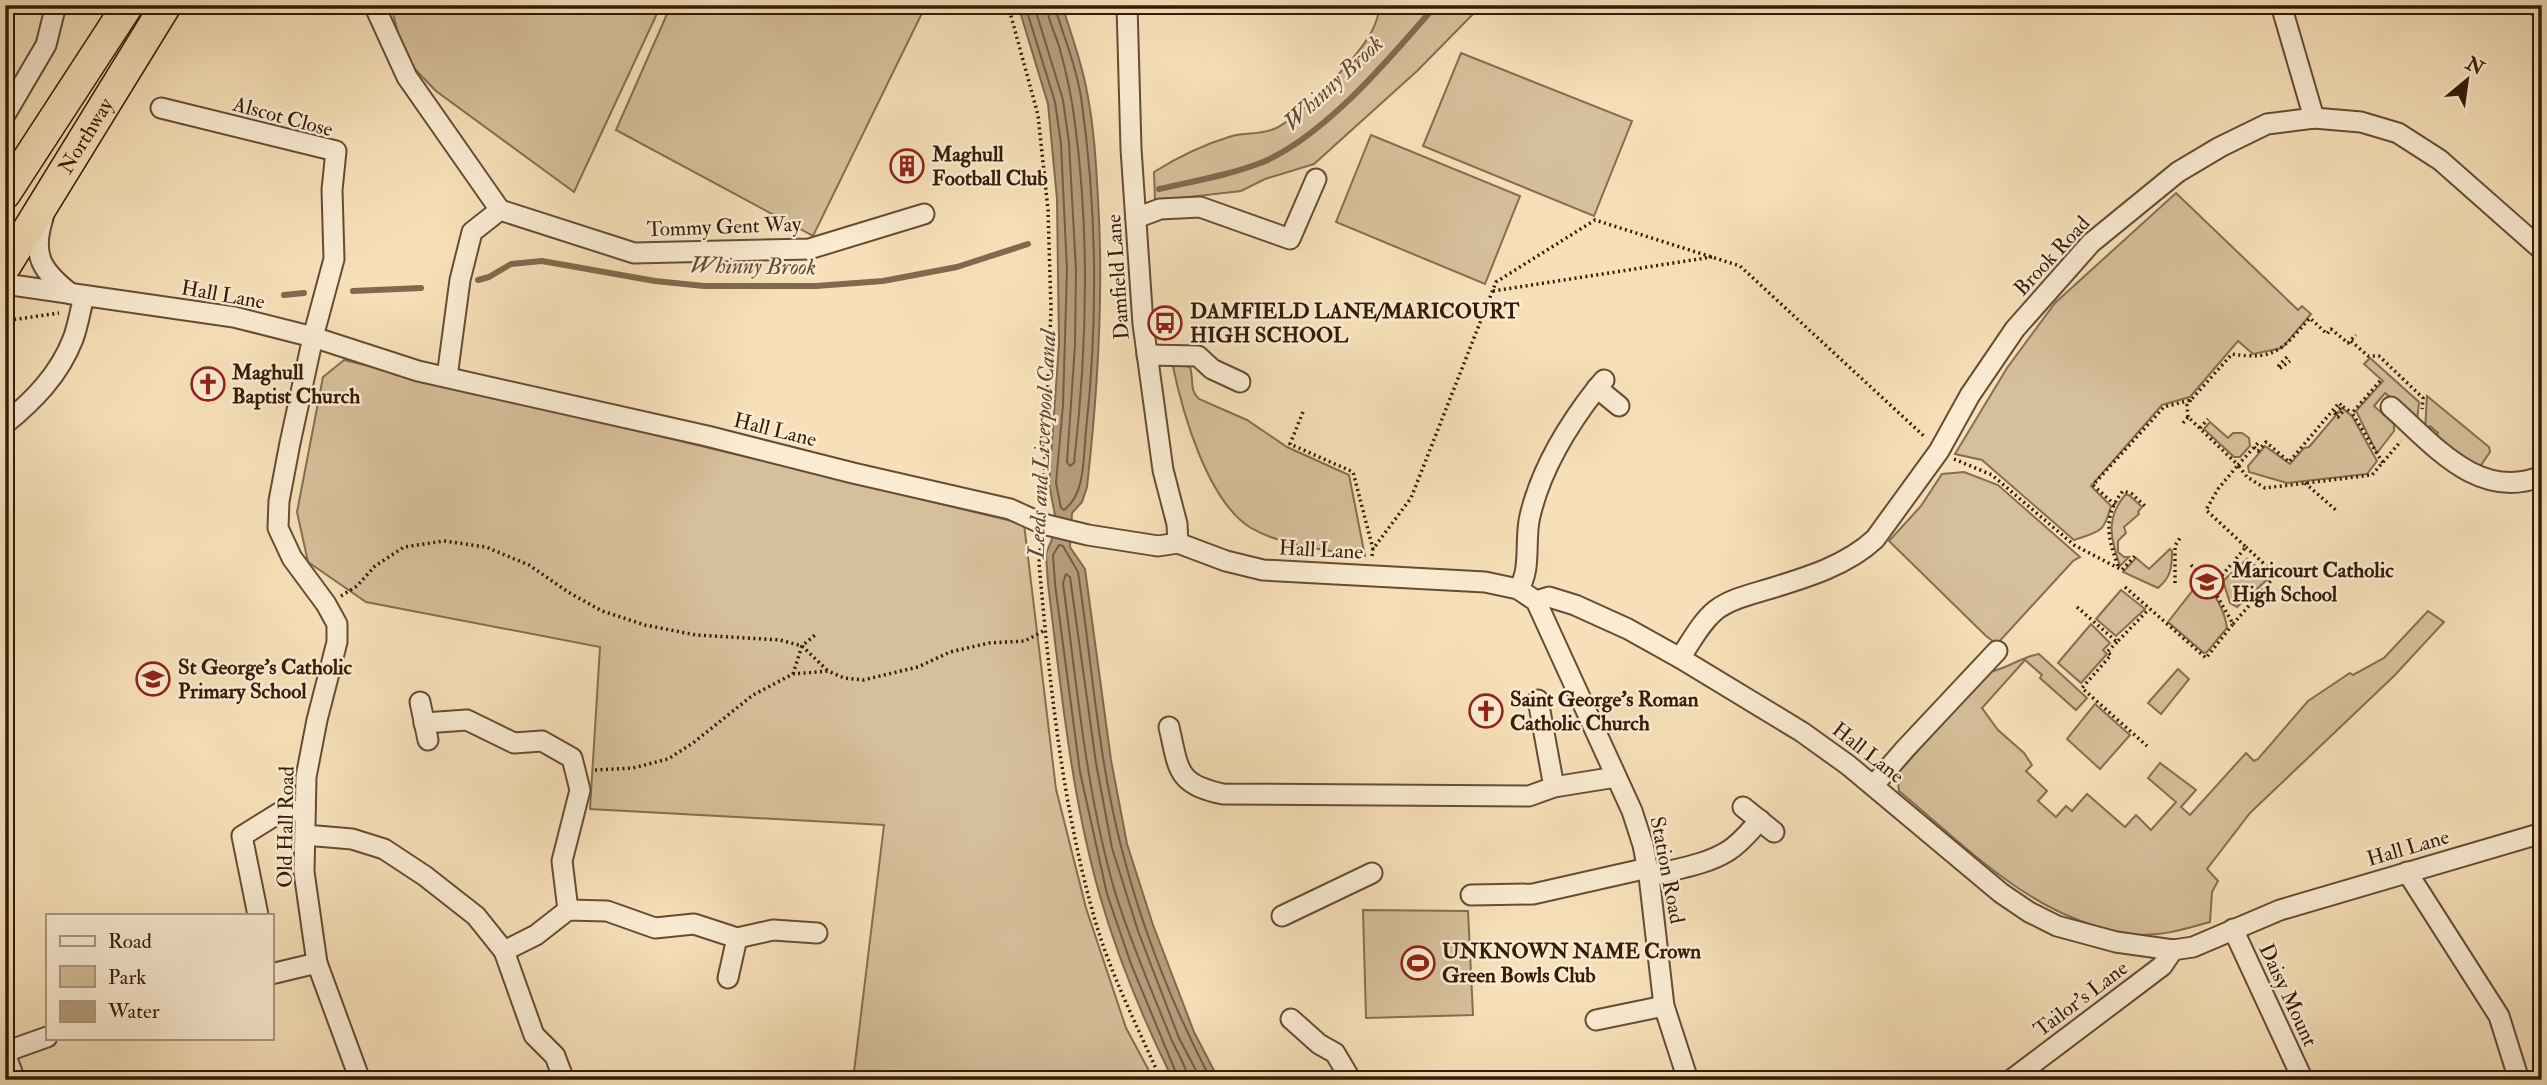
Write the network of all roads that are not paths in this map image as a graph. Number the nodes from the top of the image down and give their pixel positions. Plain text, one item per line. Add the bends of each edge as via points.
1 (56, 5) edge
2 (128, 5) edge
3 (166, 5) edge
4 (374, 5) edge
5 (1127, 5) edge
6 (2284, 6) edge
7 (161, 108) dead end
8 (5, 115) edge
9 (2314, 118) junction
10 (1316, 179) dead end
11 (5, 194) edge
12 (50, 194) junction
13 (500, 210) junction
14 (924, 214) dead end
15 (1136, 218) junction
16 (2542, 250) edge
17 (5, 267) edge
18 (5, 284) edge
19 (77, 295) junction
20 (313, 337) junction
21 (1147, 355) junction
22 (447, 377) junction
23 (1240, 382) dead end
24 (1619, 405) dead end
25 (2391, 407) dead end
26 (5, 424) edge
27 (2542, 476) edge
28 (1178, 542) junction
29 (1518, 589) junction
30 (1536, 601) junction
31 (1997, 651) dead end
32 (1680, 658) junction
33 (1538, 700) dead end
34 (420, 702) dead end
35 (1169, 727) dead end
36 (1616, 777) junction
37 (1874, 785) junction
38 (1554, 787) junction
39 (1743, 807) dead end
40 (305, 809) junction
41 (2542, 833) edge
42 (305, 835) junction
43 (1649, 872) junction
44 (2407, 872) junction
45 (1372, 873) dead end
46 (1471, 895) dead end
47 (568, 910) junction
48 (258, 914) edge
49 (1282, 916) dead end
50 (2233, 929) junction
51 (817, 933) dead end
52 (737, 937) junction
53 (2173, 950) junction
54 (504, 951) junction
55 (317, 963) junction
56 (273, 974) edge
57 (728, 978) dead end
58 (1664, 1006) junction
59 (1291, 1019) dead end
60 (1596, 1020) dead end
61 (46, 1038) edge
62 (7, 1063) edge
63 (360, 1080) edge
64 (564, 1080) edge
65 (1351, 1080) edge
66 (1688, 1080) edge
67 (2011, 1080) edge
68 (2302, 1080) edge
69 (2519, 1080) edge

1 - 8 street via 46,45
2 - 11 highway, Northway
3 - 12 highway, Northway
4 - 13 street via 407,77
5 - 15 street, Damfield Lane
6 - 9 street
7 - 20 street, Alscot Close via 336,151 334,259
9 - 16 street, Brook Road via 2361,122 2398,133 2440,160
9 - 32 street, Brook Road via 2267,124 2220,147 2178,172 2091,243 2015,329 1939,451 1875,539 1834,566 1717,609
10 - 15 street via 1290,239 1200,207 1160,209
12 - 17 highway, Northway
12 - 19 street via 38,241 40,260 48,274
13 - 14 street, Tommy Gent Way via 634,253 809,249
13 - 22 street via 472,232 460,280
15 - 21 street, Damfield Lane
18 - 19 street, Hall Lane
19 - 20 street, Hall Lane via 234,317
19 - 26 street via 78,317 68,350 37,397
20 - 22 street, Hall Lane
20 - 40 street, Old Hall Road via 279,501 278,528 292,558 337,624 337,642 306,777
21 - 23 street via 1198,356 1212,369
21 - 28 street, Damfield Lane
22 - 28 street, Hall Lane via 1010,509 1088,535 1158,546
24 - 29 street via 1601,383 1567,431 1529,517 1526,579
25 - 27 street via 2471,474 2511,484
28 - 29 street, Hall Lane via 1263,570 1485,582
29 - 30 street, Hall Lane
30 - 32 street, Hall Lane via 1549,597 1576,606
30 - 36 street, Station Road
31 - 37 street
32 - 37 street, Hall Lane via 1802,732
33 - 38 street
34 - 47 street via 426,732 467,720 514,743 542,741 572,758 580,790 562,861
35 - 38 street via 1181,774 1199,789 1223,794 1529,796
36 - 38 street
36 - 43 street, Station Road via 1632,811
37 - 53 street, Hall Lane via 2029,912 2085,935
39 - 43 street via 1767,826 1711,859
40 - 42 street, Old Hall Road
40 - 48 street via 279,813 242,836
41 - 44 street, Hall Lane
42 - 54 street via 352,839 384,849 476,916
42 - 55 street, Old Hall Road via 304,872
43 - 46 street via 1533,894
43 - 58 street, Station Road
44 - 50 street, Hall Lane
44 - 69 street via 2499,1016
45 - 49 street
47 - 52 street via 607,911 654,928 694,924
47 - 54 street via 536,935
50 - 53 street, Hall Lane via 2193,947
50 - 68 street, Daisy Mount
51 - 52 street via 774,930
52 - 57 street
53 - 67 street, Tailor's Lane via 2162,966
54 - 64 street via 534,1035 555,1056
55 - 56 street
55 - 63 street, Old Hall Road
58 - 60 street
58 - 66 street, Station Road
59 - 65 street via 1335,1053
61 - 62 street

